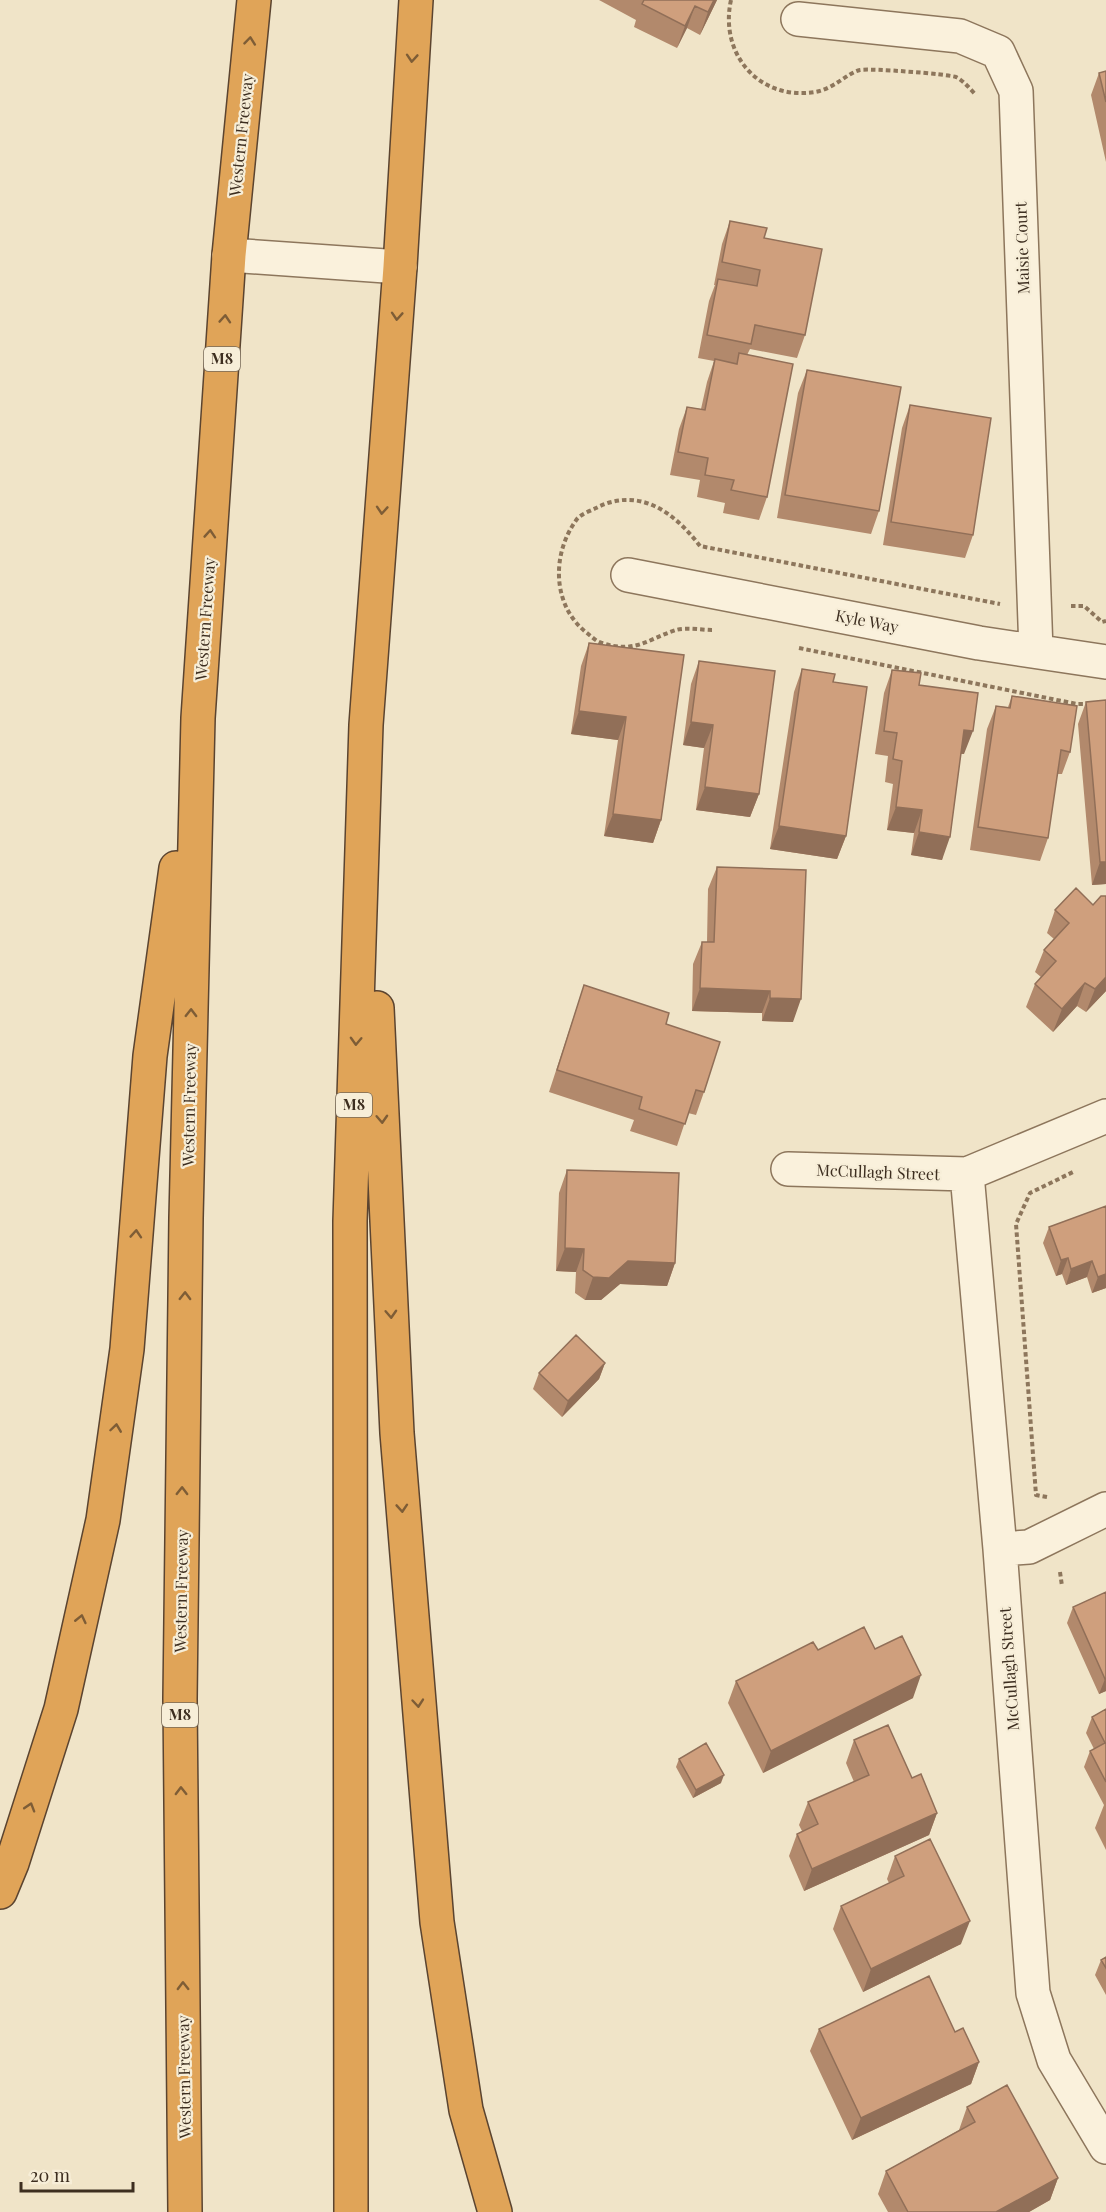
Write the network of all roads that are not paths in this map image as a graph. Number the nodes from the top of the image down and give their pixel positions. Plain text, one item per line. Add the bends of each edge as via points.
1 (254, 0) edge
2 (416, 0) edge
3 (798, 19) dead end
4 (229, 255) junction
5 (400, 267) junction
6 (628, 575) dead end
7 (1036, 651) junction
8 (1106, 662) edge
9 (198, 718) junction
10 (366, 725) junction
11 (1106, 1116) edge
12 (788, 1169) dead end
13 (968, 1174) junction
14 (1106, 1509) edge
15 (1000, 1550) junction
16 (0, 1892) edge
17 (1103, 2137) edge
18 (185, 2212) edge
19 (351, 2212) edge
20 (495, 2212) edge

4 -> 1 highway, Western Freeway / M8
2 -> 5 highway, M8
3 - 7 street, Maisie Court via 960,36 998,52 1016,91
4 - 5 street
9 -> 4 highway, Western Freeway / M8
5 -> 10 highway, M8
6 - 7 street, Kyle Way
7 - 8 street, Kyle Way
16 -> 9 highway via 61,1709 103,1520 127,1349 150,1056
18 -> 9 highway, Western Freeway / M8 via 180,1699
10 -> 19 highway, M8 via 350,1221
10 -> 20 highway via 397,1433 437,1922 466,2110
11 - 13 street, McCullagh Street
12 - 13 street, McCullagh Street
13 - 15 street, McCullagh Street
14 - 15 street via 1029,1547
15 - 17 street, McCullagh Street via 1033,1993 1054,2060

